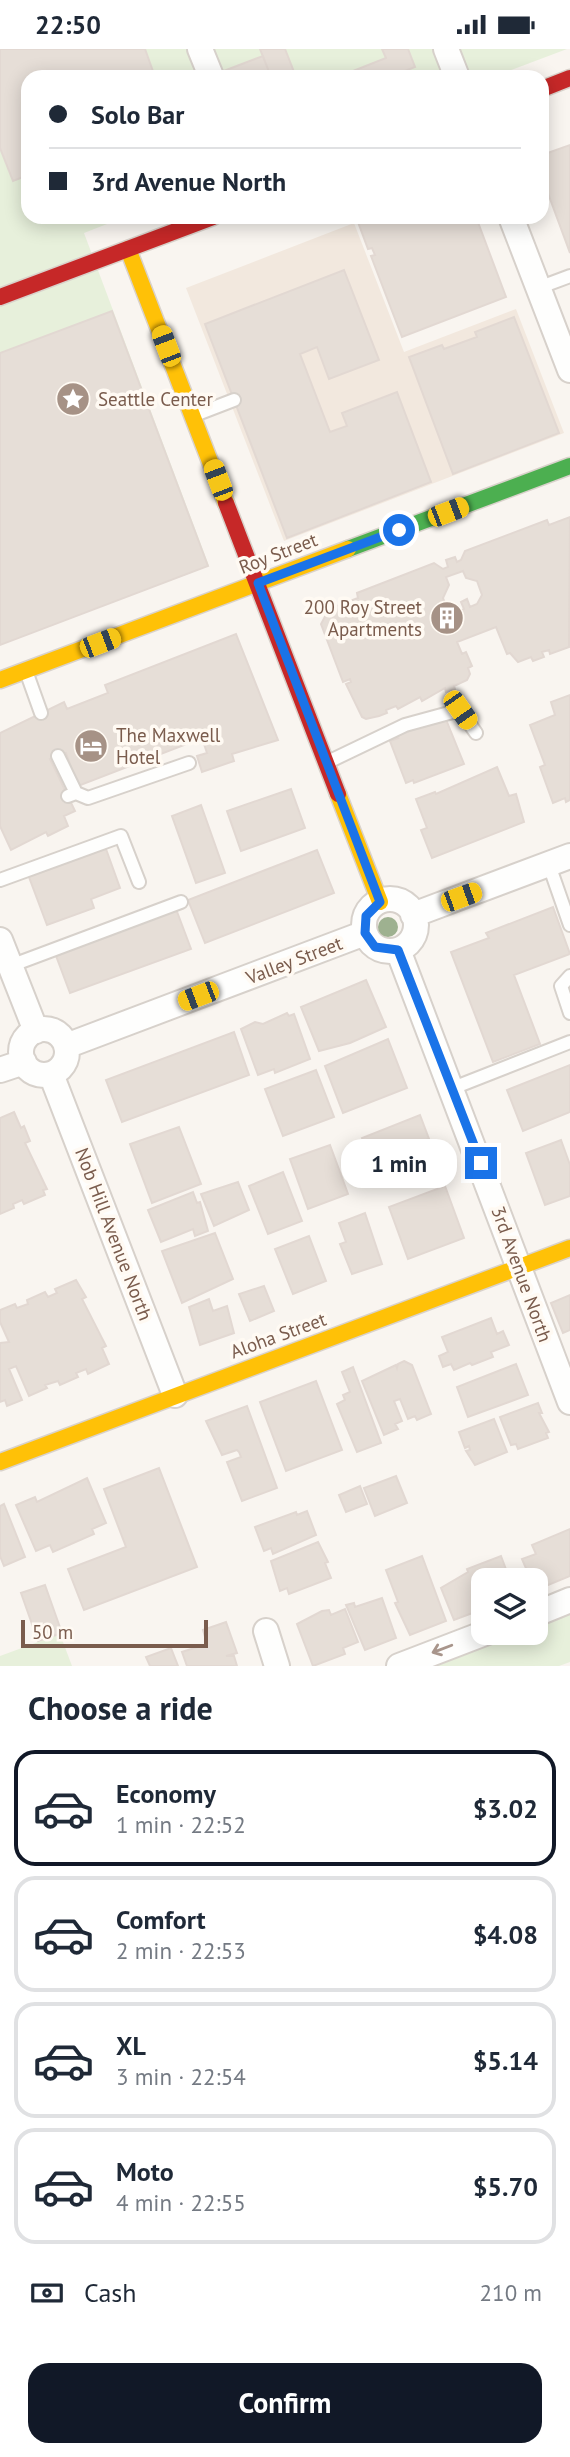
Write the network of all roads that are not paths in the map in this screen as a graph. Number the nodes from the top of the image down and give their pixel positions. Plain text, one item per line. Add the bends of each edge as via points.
1 (200, 49) edge
2 (446, 49) edge
3 (209, 70) edge
4 (454, 70) edge
5 (570, 78) edge
6 (549, 86) edge
7 (194, 224) edge
8 (514, 224) edge
9 (128, 249) junction
10 (570, 276) edge
11 (538, 288) junction
12 (0, 297) edge
13 (570, 370) edge
14 (234, 400) dead end
15 (193, 416) junction
16 (570, 466) edge
17 (258, 583) junction
18 (26, 671) junction
19 (0, 680) edge
20 (41, 713) dead end
21 (476, 733) dead end
22 (58, 756) dead end
23 (328, 762) junction
24 (189, 763) dead end
25 (559, 861) edge
26 (0, 880) edge
27 (139, 881) dead end
28 (181, 902) dead end
29 (380, 902) junction
30 (413, 915) junction
31 (570, 925) edge
32 (365, 933) junction
33 (0, 940) edge
34 (398, 950) junction
35 (10, 966) junction
36 (570, 976) edge
37 (570, 1013) edge
38 (36, 1031) junction
39 (570, 1042) edge
40 (66, 1046) junction
41 (23, 1062) junction
42 (0, 1070) edge
43 (51, 1074) junction
44 (453, 1088) junction
45 (570, 1248) edge
46 (520, 1267) junction
47 (176, 1395) junction
48 (570, 1402) edge
49 (0, 1462) edge
50 (570, 1600) edge
51 (548, 1609) edge
52 (266, 1631) dead end
53 (471, 1638) edge
54 (277, 1666) edge
55 (398, 1666) edge

1 - 3 street
2 - 4 street
5 - 6 street
7 - 9 street
8 - 11 street
9 - 12 street
9 - 15 street
10 - 11 lane
11 - 13 street
14 - 15 lane
15 - 17 street
16 - 17 street, Roy Street
17 - 18 street, Roy Street
17 - 23 street
18 - 19 street, Roy Street
18 - 20 lane
21 - 23 lane via 460,710 405,725
22 - 24 lane via 72,795 88,798
23 - 29 street
25 - 30 street
25 - 31 lane
26 - 27 lane via 121,836
28 - 35 lane
29 - 30 street via 400,902
29 - 32 street via 366,916
30 - 34 street via 413,936
32 - 34 street via 375,947
32 - 40 street, Valley Street
33 - 35 street
34 - 44 street, 3rd Avenue North
35 - 38 street
36 - 37 lane via 561,986
38 - 40 street via 54,1031
38 - 41 street via 23,1044
39 - 44 lane
40 - 43 street via 65,1062
41 - 42 street
41 - 43 street via 38,1075
43 - 47 street, Nob Hill Avenue North
44 - 46 street, 3rd Avenue North
45 - 46 street, Aloha Street
46 - 47 street, Aloha Street
46 - 48 street, 3rd Avenue North
47 - 49 street, Aloha Street
50 - 51 street
52 - 54 street
53 -> 55 street

